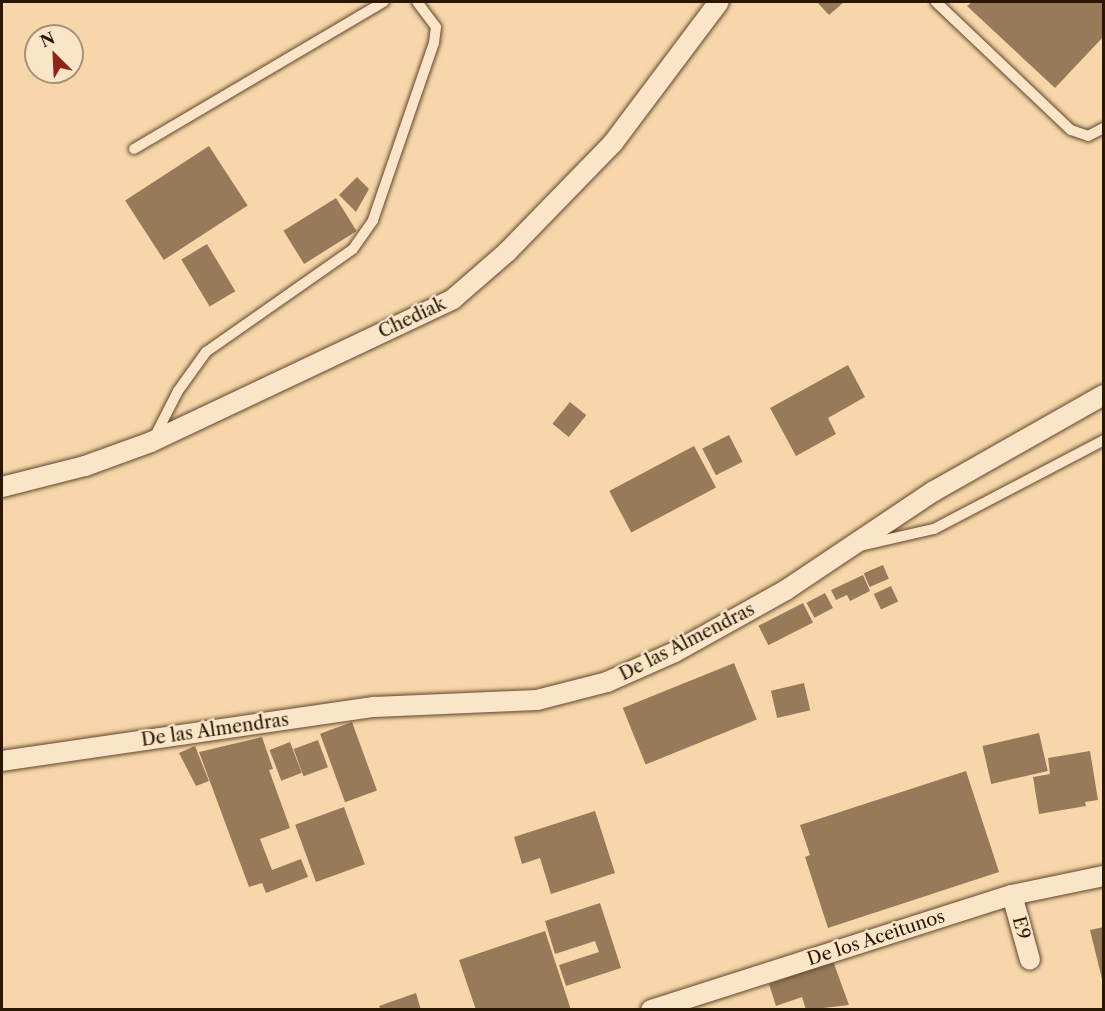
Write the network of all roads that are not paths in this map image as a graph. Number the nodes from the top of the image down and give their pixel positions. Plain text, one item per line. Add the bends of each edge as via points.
1 (384, 2) edge
2 (417, 2) edge
3 (718, 2) edge
4 (936, 2) edge
5 (1104, 128) edge
6 (134, 149) dead end
7 (1104, 395) edge
8 (1104, 440) edge
9 (151, 442) junction
10 (2, 487) edge
11 (849, 548) junction
12 (2, 761) edge
13 (1104, 876) edge
14 (1012, 895) junction
15 (1030, 960) dead end
16 (651, 1010) edge

1 - 6 lane
2 - 9 lane via 436,27 434,43 373,220 352,249 206,352 178,392
3 - 9 street, Chediak via 613,143 507,252 453,299
4 - 5 lane via 1071,130 1088,136
7 - 11 street, De las Almendras via 934,491
8 - 11 lane via 933,529
9 - 10 street, Chediak via 85,466
11 - 12 street, De las Almendras via 786,590 675,652 607,682 537,700 374,707
13 - 14 street, De los Aceitunos
14 - 15 street, E9
14 - 16 street, De los Aceitunos

